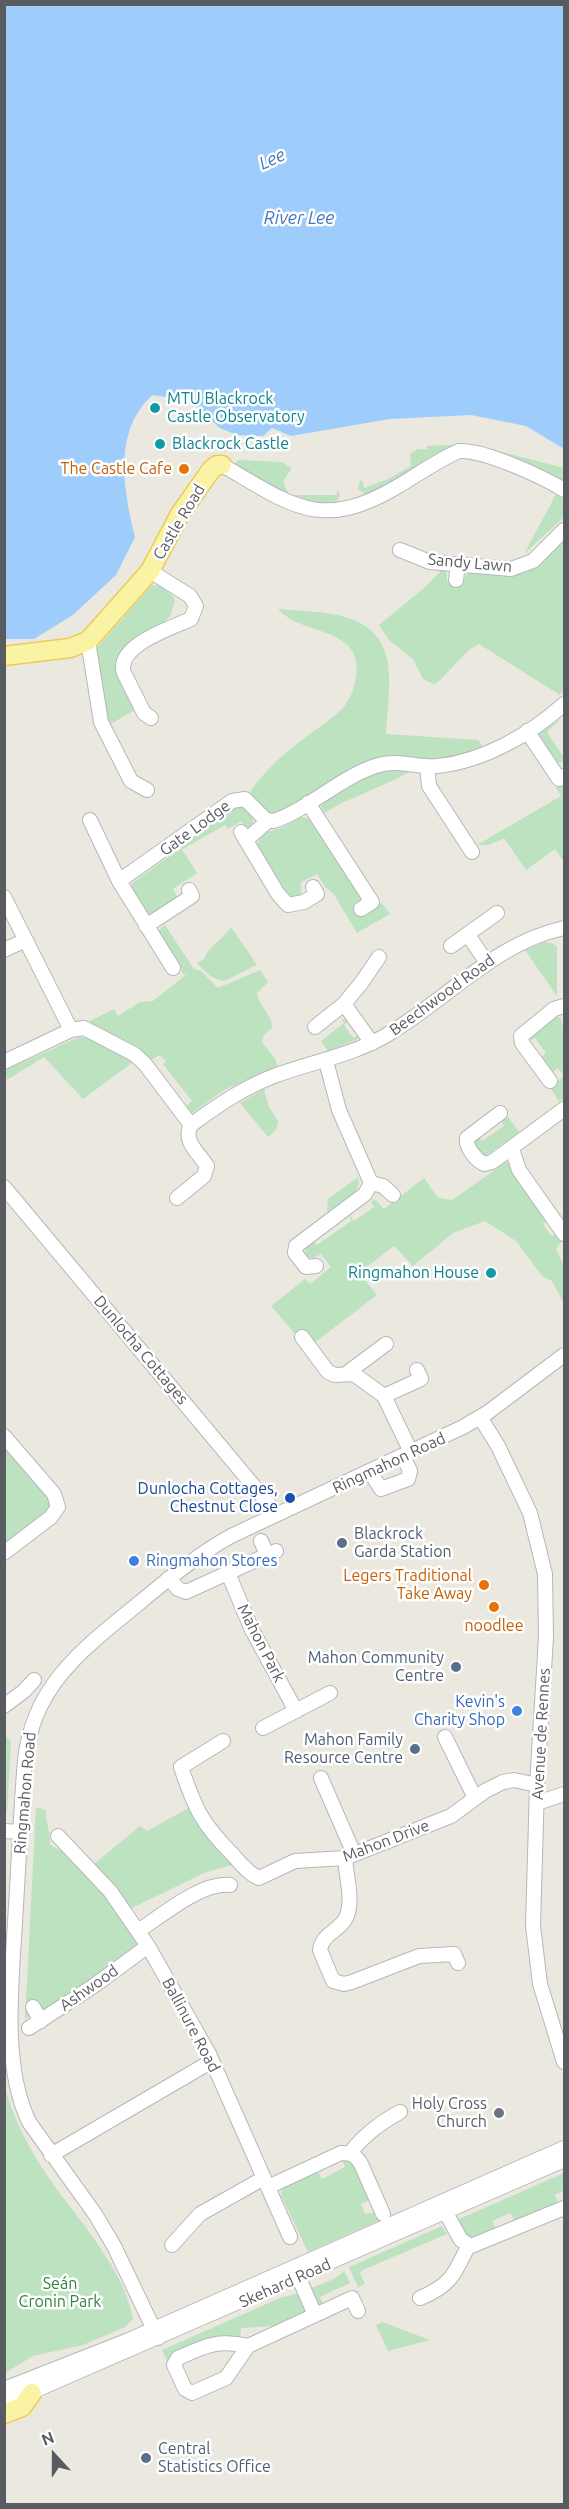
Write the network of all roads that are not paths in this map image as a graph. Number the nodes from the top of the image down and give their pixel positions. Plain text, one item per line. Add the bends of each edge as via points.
1 (222, 465) joint
2 (564, 490) edge
3 (564, 530) edge
4 (400, 550) dead end
5 (458, 565) junction
6 (150, 571) junction
7 (456, 580) dead end
8 (88, 641) junction
9 (4, 656) edge
10 (564, 704) edge
11 (151, 718) dead end
12 (527, 732) junction
13 (427, 766) junction
14 (564, 776) edge
15 (147, 790) dead end
16 (308, 803) junction
17 (90, 820) dead end
18 (268, 821) junction
19 (473, 853) dead end
20 (119, 881) junction
21 (313, 887) dead end
22 (189, 890) dead end
23 (4, 897) edge
24 (361, 909) dead end
25 (497, 914) dead end
26 (146, 926) junction
27 (564, 928) edge
28 (468, 934) junction
29 (26, 940) junction
30 (451, 946) dead end
31 (4, 950) edge
32 (379, 957) dead end
33 (487, 963) junction
34 (173, 968) dead end
35 (344, 1004) junction
36 (564, 1006) edge
37 (315, 1027) dead end
38 (71, 1030) junction
39 (372, 1043) junction
40 (160, 1060) dead end
41 (326, 1061) junction
42 (4, 1062) edge
43 (148, 1068) junction
44 (550, 1081) dead end
45 (564, 1110) edge
46 (495, 1117) dead end
47 (192, 1125) junction
48 (512, 1149) junction
49 (371, 1183) junction
50 (4, 1187) edge
51 (393, 1195) dead end
52 (177, 1198) dead end
53 (564, 1234) edge
54 (311, 1266) dead end
55 (302, 1337) dead end
56 (386, 1344) dead end
57 (564, 1355) edge
58 (347, 1373) junction
59 (419, 1374) dead end
60 (384, 1396) junction
61 (480, 1417) junction
62 (4, 1436) edge
63 (407, 1454) junction
64 (370, 1472) junction
65 (277, 1514) junction
66 (261, 1541) dead end
67 (4, 1553) edge
68 (228, 1573) junction
69 (169, 1578) junction
70 (34, 1680) dead end
71 (330, 1693) dead end
72 (4, 1706) edge
73 (296, 1711) junction
74 (263, 1728) dead end
75 (446, 1737) dead end
76 (220, 1748) dead end
77 (166, 1766) dead end
78 (181, 1767) junction
79 (321, 1778) dead end
80 (537, 1785) junction
81 (564, 1794) edge
82 (475, 1798) junction
83 (537, 1803) junction
84 (4, 1831) edge
85 (21, 1832) junction
86 (58, 1836) dead end
87 (349, 1856) junction
88 (230, 1885) dead end
89 (138, 1931) junction
90 (9, 1942) edge
91 (148, 1946) junction
92 (458, 1963) dead end
93 (33, 2007) dead end
94 (212, 2061) junction
95 (564, 2062) edge
96 (400, 2112) dead end
97 (564, 2148) edge
98 (350, 2153) junction
99 (51, 2155) junction
100 (564, 2160) edge
101 (266, 2183) junction
102 (443, 2207) junction
103 (564, 2208) edge
104 (366, 2210) dead end
105 (290, 2236) dead end
106 (172, 2245) dead end
107 (468, 2246) junction
108 (297, 2272) junction
109 (420, 2298) dead end
110 (355, 2305) dead end
111 (315, 2315) junction
112 (156, 2334) junction
113 (248, 2346) junction
114 (4, 2389) edge
115 (32, 2393) junction
116 (4, 2404) edge
117 (4, 2414) edge

1 - 2 street, Castle Road via 293,505 319,511 344,510 369,502 447,457 465,451 540,477
1 - 6 main road, Castle Road via 211,470 180,514
3 - 5 street, Sandy Lawn via 533,561 517,568
4 - 5 street, Sandy Lawn via 430,562
5 - 7 street
6 - 8 main road, Castle Road
6 - 11 street via 190,596 196,606 190,619 133,648 124,658 124,673 144,713
8 - 9 main road via 70,648
8 - 15 street via 101,722 131,781
10 - 12 street
12 - 13 street via 480,756
12 - 14 street via 560,779
13 - 16 street via 378,765
13 - 19 street via 429,786
16 - 18 street via 280,819
16 - 24 street via 372,902
17 - 20 street
18 - 20 street, Gate Lodge via 244,799 232,801
18 - 21 street via 244,836 279,895 288,905 304,902 317,894
20 - 26 street
22 - 26 street via 192,896
23 - 29 street
25 - 28 street
26 - 34 street
27 - 33 street, Beechwood Road via 518,943
28 - 30 street
28 - 33 street
29 - 31 street
29 - 38 street
32 - 35 street
33 - 39 street, Beechwood Road via 425,1010
35 - 37 street
35 - 39 street
36 - 44 street via 554,1009 522,1036 522,1042
38 - 42 street
38 - 43 street via 84,1028 134,1054
39 - 41 street, Beechwood Road
40 - 43 street
41 - 47 street, Beechwood Road via 257,1083 225,1100
41 - 49 street via 339,1110
43 - 47 street
45 - 48 street
46 - 48 street via 469,1135 467,1146 484,1164
47 - 52 street via 189,1140 207,1169
48 - 53 street via 519,1170
49 - 51 street via 383,1186
49 - 54 street via 365,1194 296,1246 295,1253
50 - 65 street, Dunlocha Cottages
55 - 58 street via 328,1372
56 - 58 street
57 - 61 street, Ringmahon Road
58 - 60 street via 359,1376
59 - 60 street
60 - 63 street
61 - 63 street, Ringmahon Road
61 - 80 street, Avenue de Rennes via 530,1513 545,1574 546,1637
62 - 67 street via 48,1485 58,1502 51,1517
63 - 64 street, Ringmahon Road
63 - 64 street via 408,1479 381,1489
64 - 65 street, Ringmahon Road
65 - 69 street, Ringmahon Road via 215,1545
66 - 68 street via 272,1553
68 - 69 street via 186,1592
68 - 73 street, Mahon Park via 252,1630
69 - 85 street, Ringmahon Road via 70,1662 46,1695 28,1737
70 - 72 street
71 - 73 street
73 - 74 street
75 - 82 street
76 - 78 street
77 - 78 street
78 - 87 street, Mahon Drive via 207,1828 255,1876 264,1877 295,1862
79 - 87 street
80 - 82 street, Mahon Drive via 503,1782
80 - 83 street, Avenue de Rennes
81 - 83 street
82 - 87 street, Mahon Drive via 446,1818
83 - 95 street, Avenue de Rennes via 532,1902 535,1952 540,1984
84 - 85 street
85 - 90 street, Ringmahon Road
86 - 89 street, Ballinure Road via 110,1891
87 - 92 street via 347,1917 324,1938 320,1950 333,1981 352,1982 427,1954 454,1954
88 - 89 street via 206,1888
89 - 91 street, Ballinure Road
90 - 99 street, Ringmahon Road via 14,2071 26,2116
91 - 93 street, Ashwood via 35,2024
91 - 94 street, Ballinure Road
94 - 99 street
94 - 101 street, Ballinure Road
96 - 98 street via 379,2123
97 - 102 street, Skehard Road
98 - 101 street via 341,2153
98 - 104 street via 361,2164 381,2209
99 - 112 street, Ringmahon Road via 114,2246
100 - 102 street, Skehard Road
101 - 105 street, Ballinure Road
101 - 106 street via 206,2210
102 - 107 street
102 - 108 street, Skehard Road
103 - 107 street
107 - 109 street via 445,2286
108 - 111 street
108 - 112 street, Skehard Road
110 - 111 street
111 - 113 street
112 - 114 street, Skehard Road
112 - 115 street, Skehard Road
113 - 113 street via 216,2343 178,2358 174,2363 185,2389 192,2393 226,2378
115 - 116 street, Skehard Road
115 - 117 main road via 22,2407

